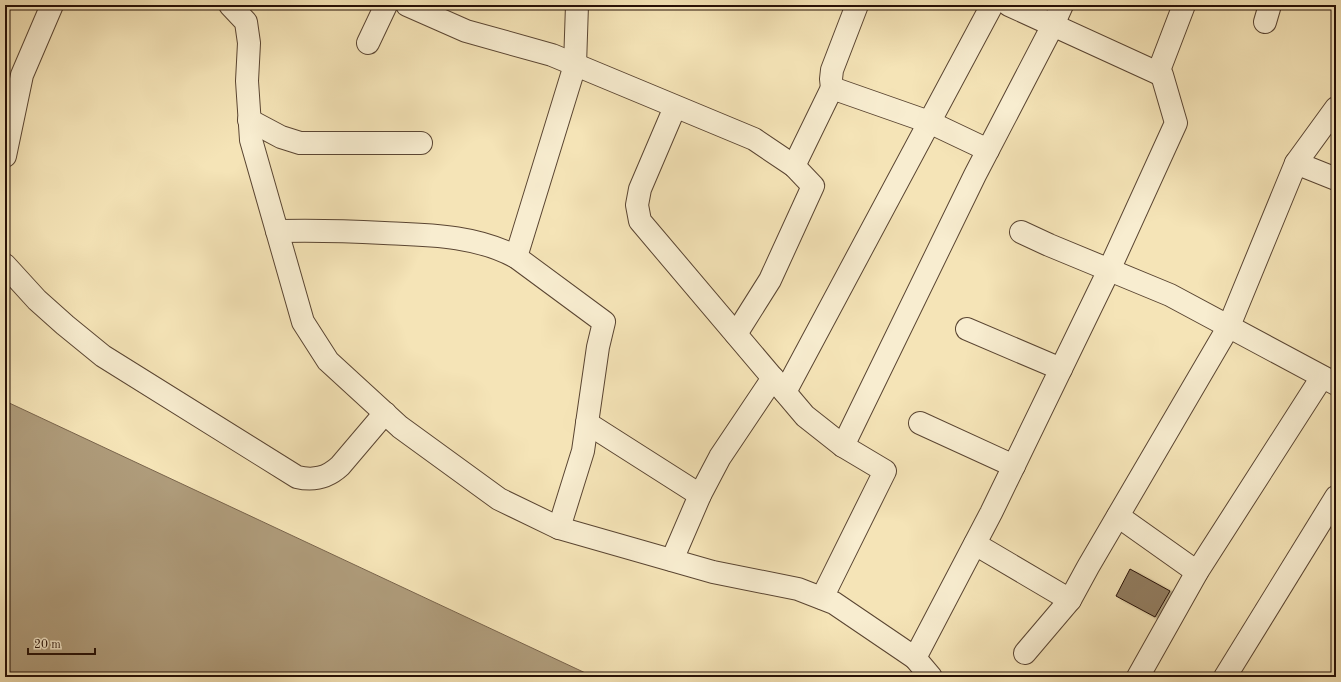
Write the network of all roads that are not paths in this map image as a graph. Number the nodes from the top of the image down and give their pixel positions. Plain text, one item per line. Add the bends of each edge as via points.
1 (52, 5) edge
2 (386, 5) edge
3 (407, 5) edge
4 (577, 5) edge
5 (857, 5) edge
6 (992, 5) edge
7 (1009, 5) edge
8 (1062, 5) edge
9 (1184, 5) edge
10 (242, 9) edge
11 (1053, 25) junction
12 (368, 43) dead end
13 (575, 65) junction
14 (1158, 73) junction
15 (832, 88) junction
16 (675, 107) junction
17 (1336, 108) edge
18 (249, 120) junction
19 (929, 122) junction
20 (421, 143) dead end
21 (6, 148) edge
22 (988, 150) junction
23 (1296, 163) junction
24 (794, 166) junction
25 (1336, 179) edge
26 (277, 231) junction
27 (1021, 232) dead end
28 (516, 257) junction
29 (5, 266) edge
30 (1109, 270) junction
31 (1228, 326) junction
32 (967, 329) dead end
33 (736, 334) junction
34 (1061, 369) junction
35 (1332, 380) edge
36 (779, 385) junction
37 (385, 413) junction
38 (920, 422) dead end
39 (587, 423) junction
40 (843, 446) junction
41 (1014, 466) junction
42 (700, 494) junction
43 (1336, 497) edge
44 (1118, 516) junction
45 (559, 528) junction
46 (975, 544) junction
47 (672, 560) junction
48 (1197, 572) junction
49 (822, 598) junction
50 (1070, 600) junction
51 (1025, 653) dead end
52 (915, 658) junction
53 (931, 677) edge
54 (1138, 677) edge
55 (1226, 677) edge

1 - 21 street via 22,76
2 - 12 street
3 - 13 street via 466,30 552,55
4 - 13 street
5 - 15 street via 832,70
6 - 19 street
7 - 11 street
8 - 11 street
9 - 14 street
10 - 18 street via 249,43
11 - 14 street
11 - 22 street
13 - 16 street
13 - 28 street
14 - 30 street via 1162,76 1176,123
15 - 19 street
15 - 24 street
16 - 24 street via 754,139
16 - 33 street via 640,189 637,205 640,221
17 - 23 street
18 - 20 street via 281,137 300,143
18 - 26 street via 251,140
19 - 22 street
19 - 36 street
22 - 40 street
23 - 25 street
23 - 31 street
24 - 33 street via 813,186 770,280
26 - 28 street via 314,230 441,236 478,242
26 - 37 street via 303,322 328,361
27 - 30 street
28 - 39 street via 604,322
29 - 37 street via 37,300 103,356 297,478 315,479 333,473
30 - 31 street via 1170,295
30 - 34 street
31 - 35 street
31 - 44 street
32 - 34 street
33 - 36 street
34 - 41 street
35 - 48 street
36 - 40 street via 805,416
36 - 42 street via 720,457
37 - 45 street via 400,427 499,499
38 - 41 street
39 - 42 street
39 - 45 street via 583,451
40 - 49 street via 885,471
41 - 46 street
42 - 47 street
43 - 55 street
44 - 48 street
44 - 50 street
45 - 47 street
46 - 50 street
46 - 52 street
47 - 49 street via 713,572 798,589
48 - 54 street
49 - 52 street via 834,603
50 - 51 street
52 - 53 street

